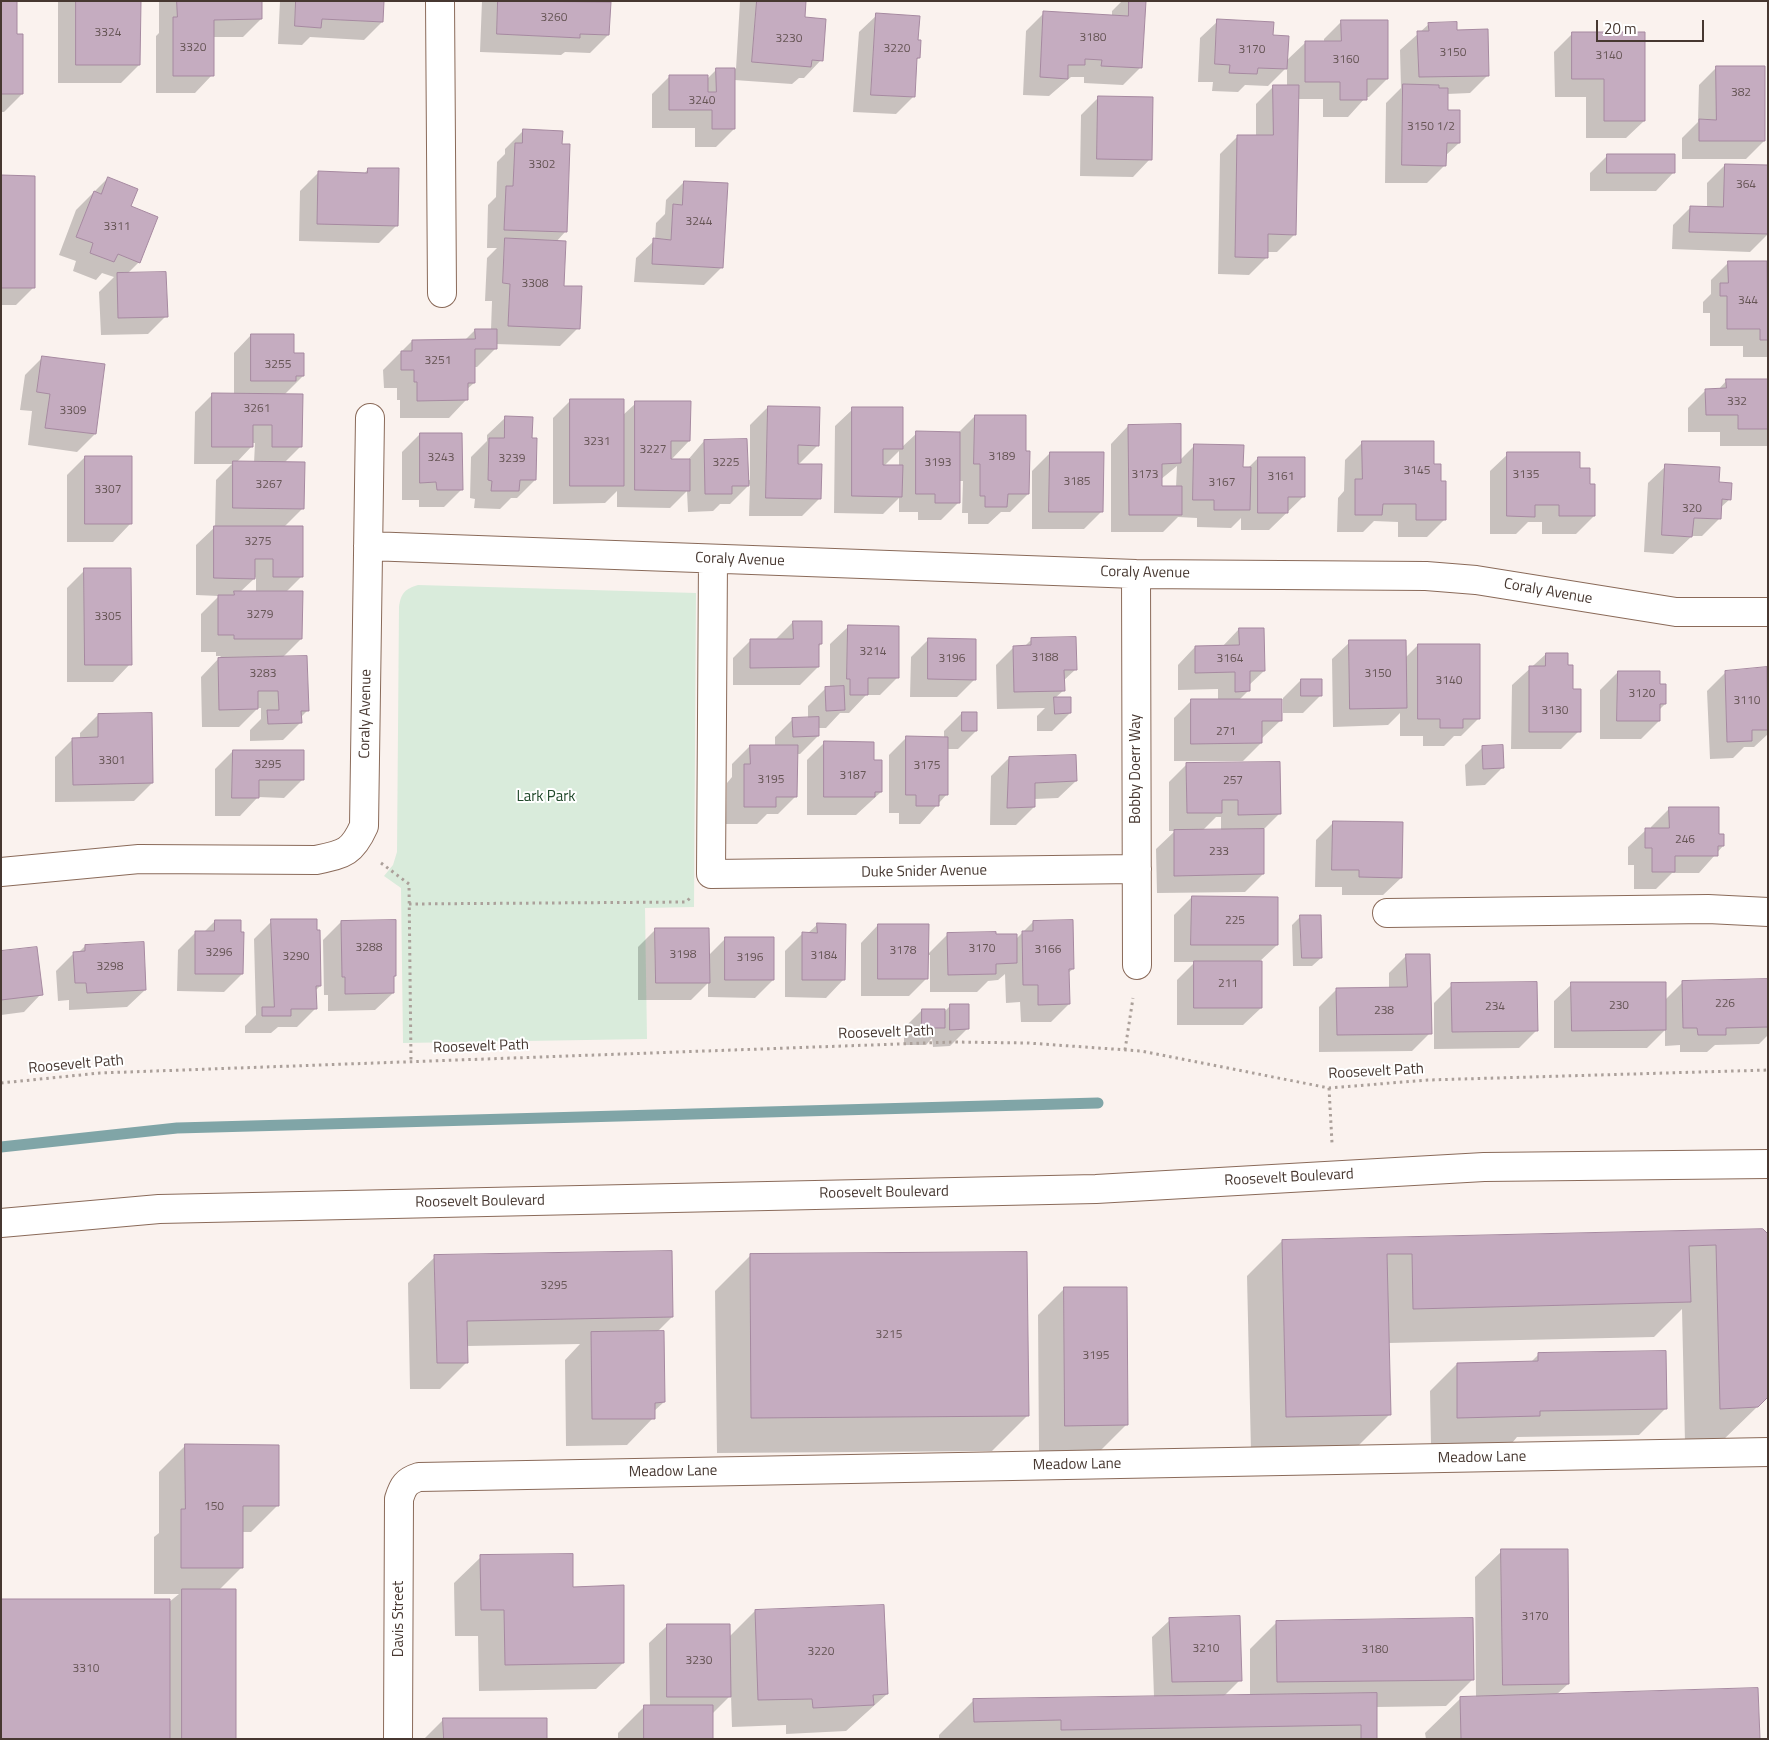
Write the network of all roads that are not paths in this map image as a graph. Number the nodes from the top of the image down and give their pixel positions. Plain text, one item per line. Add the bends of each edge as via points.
1 (440, 1) edge
2 (442, 293) dead end
3 (370, 418) dead end
4 (368, 546) junction
5 (713, 560) junction
6 (1136, 574) junction
7 (1768, 612) edge
8 (1137, 869) junction
9 (1, 872) edge
10 (1768, 912) edge
11 (1387, 913) dead end
12 (1137, 965) road end
13 (1768, 1164) edge
14 (1, 1223) edge
15 (1768, 1452) edge
16 (400, 1498) joint
17 (398, 1739) edge

1 - 2 street
3 - 4 street
4 - 5 street, Coraly Avenue
4 - 9 street, Coraly Avenue via 364,826 356,844 339,855 316,860 139,860
5 - 6 street, Coraly Avenue
5 - 8 street, Duke Snider Avenue via 711,874
6 - 7 street, Coraly Avenue via 1426,576 1476,580 1676,612
6 - 8 street, Bobby Doerr Way
8 - 12 street, Bobby Doerr Way
10 - 11 street via 1708,909
13 - 14 street, Roosevelt Boulevard via 1484,1167 1096,1189 159,1209
15 - 16 street, Meadow Lane via 419,1477 403,1486
16 - 17 street, Davis Street

